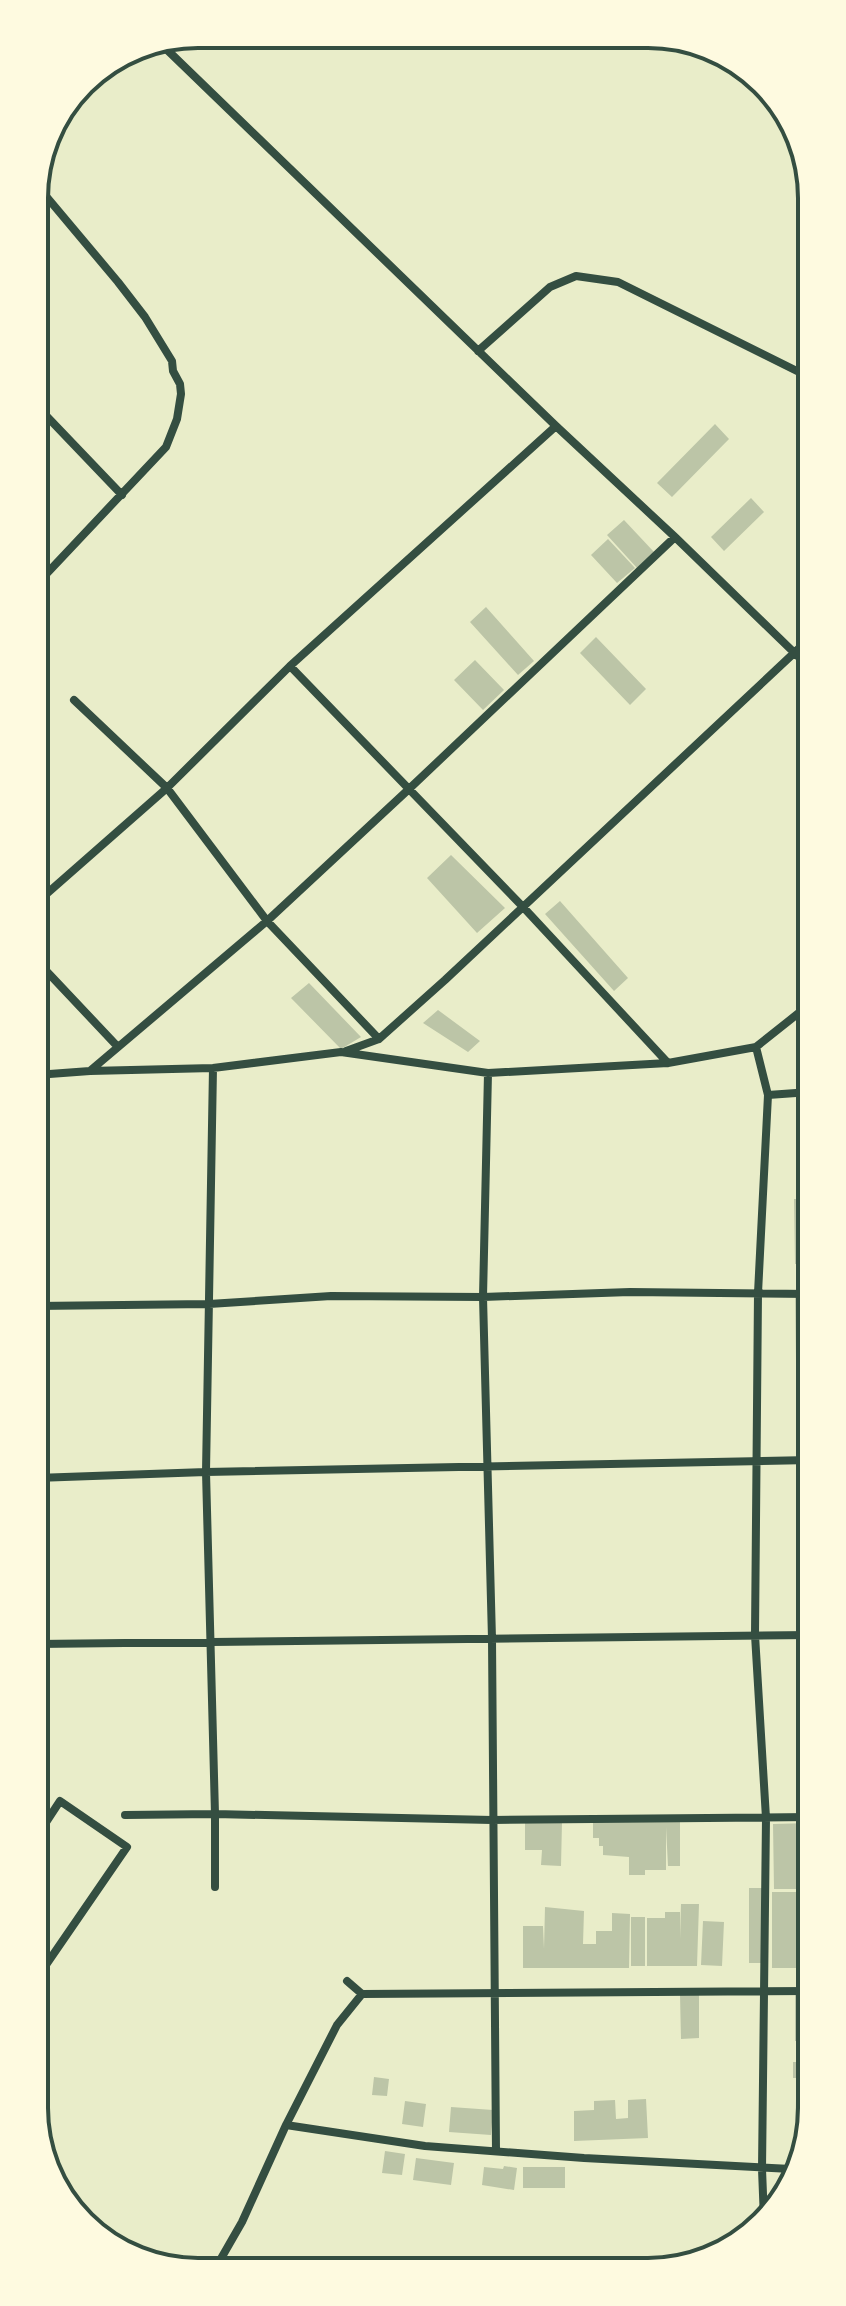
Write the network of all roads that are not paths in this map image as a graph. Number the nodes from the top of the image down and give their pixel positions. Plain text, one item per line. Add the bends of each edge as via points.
1 (168, 51) edge
2 (48, 199) edge
3 (478, 351) junction
4 (798, 372) edge
5 (48, 418) edge
6 (556, 426) junction
7 (122, 495) junction
8 (675, 537) junction
9 (48, 572) edge
10 (798, 649) edge
11 (795, 652) junction
12 (798, 655) edge
13 (290, 666) junction
14 (74, 700) dead end
15 (167, 788) junction
16 (409, 789) junction
17 (48, 893) edge
18 (524, 908) junction
19 (267, 921) junction
20 (48, 973) edge
21 (798, 1014) edge
22 (379, 1039) junction
23 (118, 1047) junction
24 (756, 1047) junction
25 (341, 1052) junction
26 (668, 1063) junction
27 (213, 1068) junction
28 (90, 1071) junction
29 (488, 1073) junction
30 (48, 1074) edge
31 (798, 1093) edge
32 (768, 1095) junction
33 (758, 1293) junction
34 (798, 1294) edge
35 (483, 1297) junction
36 (209, 1304) junction
37 (48, 1306) edge
38 (757, 1460) junction
39 (798, 1460) edge
40 (489, 1466) junction
41 (206, 1472) junction
42 (48, 1478) edge
43 (755, 1635) junction
44 (798, 1635) edge
45 (492, 1639) junction
46 (210, 1643) junction
47 (48, 1644) edge
48 (215, 1814) junction
49 (125, 1815) dead end
50 (798, 1817) edge
51 (766, 1818) junction
52 (48, 1819) edge
53 (492, 1820) junction
54 (215, 1887) dead end
55 (48, 1962) edge
56 (347, 1981) dead end
57 (765, 1991) junction
58 (798, 1991) edge
59 (495, 1993) junction
60 (362, 1994) junction
61 (286, 2125) junction
62 (496, 2151) junction
63 (762, 2169) junction
64 (785, 2169) edge
65 (763, 2204) edge
66 (221, 2258) edge

1 - 3 street
2 - 7 street via 145,317 180,384 177,419 166,447
3 - 4 street via 550,287 576,276 618,282
3 - 6 street
5 - 7 street
6 - 8 street
6 - 13 street
7 - 9 street
8 - 11 street
8 - 16 street
10 - 11 street
11 - 12 street
11 - 18 street
13 - 15 street
13 - 16 street
14 - 15 street
15 - 17 street
15 - 19 street
16 - 18 street
16 - 19 street
18 - 22 street
18 - 26 street
19 - 22 street
19 - 23 street
20 - 23 street
21 - 24 street
22 - 25 street
23 - 28 street
24 - 26 street
24 - 32 street
25 - 27 street
25 - 29 street
26 - 29 street
27 - 28 street
27 - 36 street
28 - 30 street
29 - 35 street
31 - 32 street
32 - 33 street
33 - 34 street
33 - 35 street
33 - 38 street
35 - 36 street via 331,1296
35 - 40 street
36 - 37 street
36 - 41 street
38 - 39 street
38 - 40 street
38 - 43 street
40 - 41 street
40 - 45 street
41 - 42 street
41 - 46 street
43 - 44 street
43 - 45 street
43 - 51 street
45 - 46 street
45 - 53 street
46 - 47 street
46 - 48 street
48 - 49 street
48 - 53 street
48 - 54 street
50 - 51 street
51 - 53 street
51 - 57 street
52 - 55 street via 60,1801 127,1847
53 - 59 street
56 - 60 street
57 - 58 street
57 - 59 street
57 - 63 street
59 - 60 street
59 - 62 street
60 - 61 street via 337,2025
61 - 62 street
61 - 66 street
62 - 63 street
63 - 64 street
63 - 65 street

